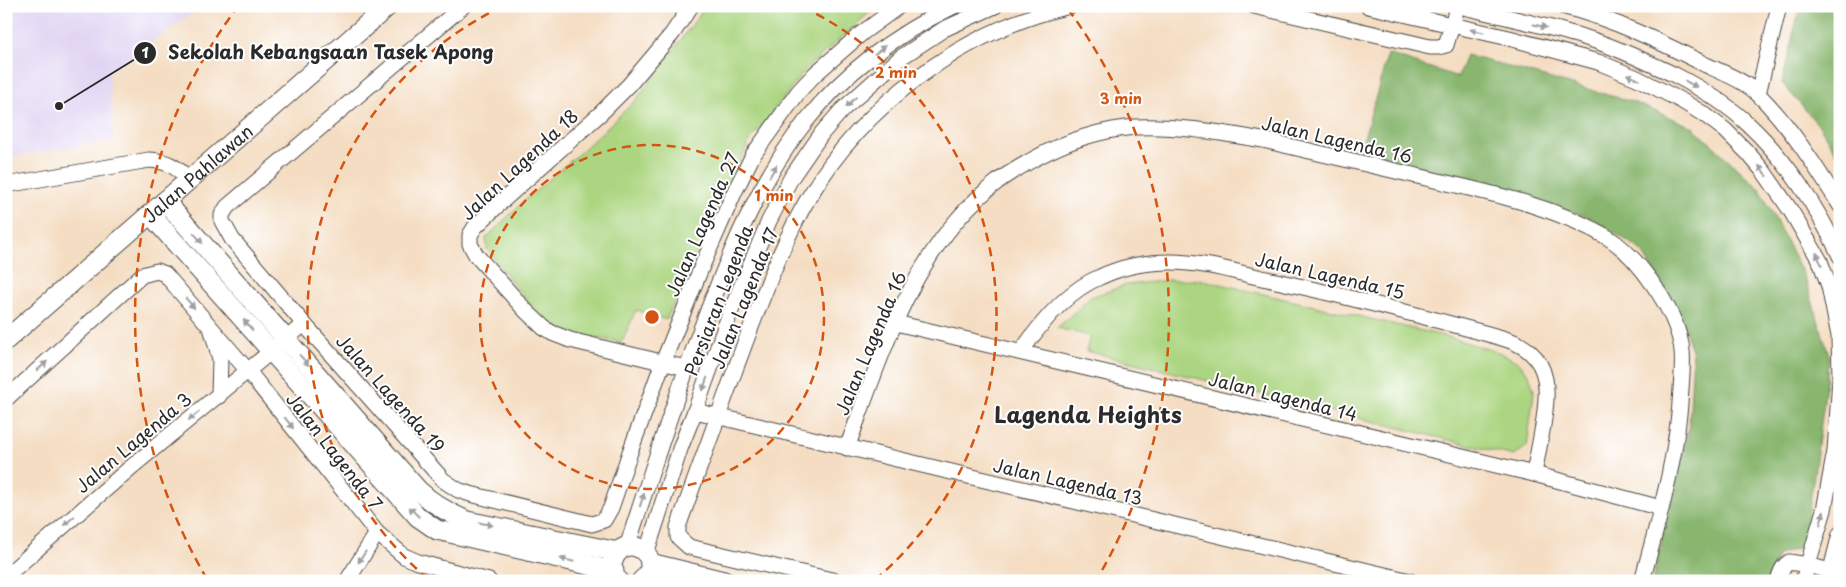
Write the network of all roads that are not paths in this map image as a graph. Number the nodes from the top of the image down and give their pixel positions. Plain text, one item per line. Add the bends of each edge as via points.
1 (388, 6) edge
2 (462, 6) edge
3 (691, 6) edge
4 (899, 6) edge
5 (954, 6) edge
6 (995, 6) edge
7 (1070, 6) edge
8 (1254, 6) edge
9 (1368, 6) edge
10 (1458, 6) edge
11 (1562, 6) edge
12 (1779, 6) edge
13 (933, 11) edge
14 (1453, 26) junction
15 (944, 29) junction
16 (1758, 94) junction
17 (190, 179) junction
18 (6, 185) edge
19 (1828, 186) junction
20 (1810, 200) junction
21 (166, 201) junction
22 (1840, 205) edge
23 (1792, 211) junction
24 (150, 214) junction
25 (1840, 256) edge
26 (896, 323) junction
27 (304, 324) junction
28 (211, 328) junction
29 (286, 339) junction
30 (6, 340) edge
31 (271, 351) junction
32 (1022, 352) junction
33 (663, 362) junction
34 (686, 368) junction
35 (248, 370) junction
36 (1840, 377) edge
37 (219, 396) junction
38 (6, 399) edge
39 (695, 411) junction
40 (717, 417) junction
41 (847, 448) junction
42 (1534, 474) junction
43 (1661, 508) junction
44 (592, 524) joint
45 (377, 533) junction
46 (1840, 534) edge
47 (623, 549) junction
48 (648, 558) junction
49 (1808, 565) junction
50 (6, 576) edge
51 (1833, 576) edge
52 (619, 578) edge
53 (347, 581) edge
54 (489, 581) edge
55 (640, 581) edge
56 (724, 581) edge
57 (836, 581) edge
58 (1410, 581) edge
59 (1642, 581) edge
60 (1778, 581) edge
61 (1804, 581) edge

1 - 17 street, Jalan Pahlawan
2 - 27 street, Jalan Lagenda 19 via 222,214 222,221 232,239
3 - 33 street, Jalan Lagenda 18 via 629,85 471,231 469,239 476,255 544,328 570,340
4 - 33 street, Jalan Lagenda 27 via 815,74 799,91 753,156 702,266
5 - 13 street, Persiaran Legenda
6 - 15 street, Persiaran Legenda
7 - 40 street, Jalan Lagenda 17 via 992,33 957,52 904,89 847,144 809,198 789,237 766,286
8 - 14 street via 1430,47 1446,45
9 - 14 street
10 - 14 street
10 -> 20 street via 1575,34 1648,62 1693,85 1747,122 1776,153
11 - 16 street via 1630,28 1740,81
12 - 16 street
13 - 15 street
34 -> 13 street, Persiaran Legenda via 751,210 792,140 853,71
23 -> 14 street via 1748,153 1725,130 1682,101 1598,62
15 -> 39 street, Persiaran Legenda via 900,58 866,87 808,151 769,221 730,312
16 - 19 street via 1793,134
17 - 18 street via 173,164 149,160
17 - 21 street, Jalan Pahlawan
19 - 20 street
19 - 22 street
20 - 23 street
20 - 25 street
21 - 24 street, Jalan Pahlawan
21 -> 29 street
36 -> 23 street via 1839,336 1829,286 1820,261
24 - 30 street, Jalan Pahlawan
31 -> 24 street
26 - 32 street, Jalan Lagenda 14
26 - 41 street, Jalan Lagenda 16
26 - 43 street, Jalan Lagenda 16 via 934,251 956,222 996,182 1040,155 1086,136 1111,130 1136,127 1229,134 1497,195 1607,237 1638,264 1674,322 1681,344 1683,369 1680,410
27 - 29 street, Jalan Lagenda 3
27 - 44 street, Jalan Lagenda 19 via 450,486 470,494
28 - 35 street, Jalan Lagenda 7
28 - 37 street via 220,359
38 -> 28 street, Jalan Lagenda 7 via 142,275 165,274
29 - 31 street, Jalan Lagenda 3
29 -> 47 street via 418,490 440,509 467,521
31 - 35 street, Jalan Lagenda 3
52 -> 31 street via 438,530 428,524 408,507
32 - 42 street, Jalan Lagenda 14
32 - 42 street, Jalan Lagenda 15 via 1052,312 1077,290 1097,278 1131,267 1169,262 1191,264 1312,289 1488,334 1514,342 1529,351 1539,362 1545,379 1543,422
33 - 34 street, Jalan Lagenda 18
33 - 44 street, Jalan Lagenda 27 via 611,508 604,520
47 -> 34 street, Persiaran Legenda
35 - 37 street, Jalan Lagenda 3
35 -> 45 street, Jalan Lagenda 7
49 -> 36 street via 1824,510 1835,451
37 -> 50 street, Jalan Lagenda 3
39 - 40 street, Jalan Lagenda 13
39 - 48 street, Persiaran Legenda via 681,446
40 - 41 street, Jalan Lagenda 13
40 - 57 street, Jalan Lagenda 17 via 678,527 678,537 689,547
41 - 58 street, Jalan Lagenda 13
42 - 43 street, Jalan Lagenda 14
43 - 59 street, Jalan Lagenda 16
45 -> 53 street, Jalan Lagenda 7
45 - 54 street via 404,556 418,562
46 - 51 street
47 - 48 street via 638,547
47 - 52 street via 613,561
48 - 55 street via 647,573
48 - 56 street
49 - 51 street
49 - 60 street via 1789,562 1784,565
49 - 61 street

